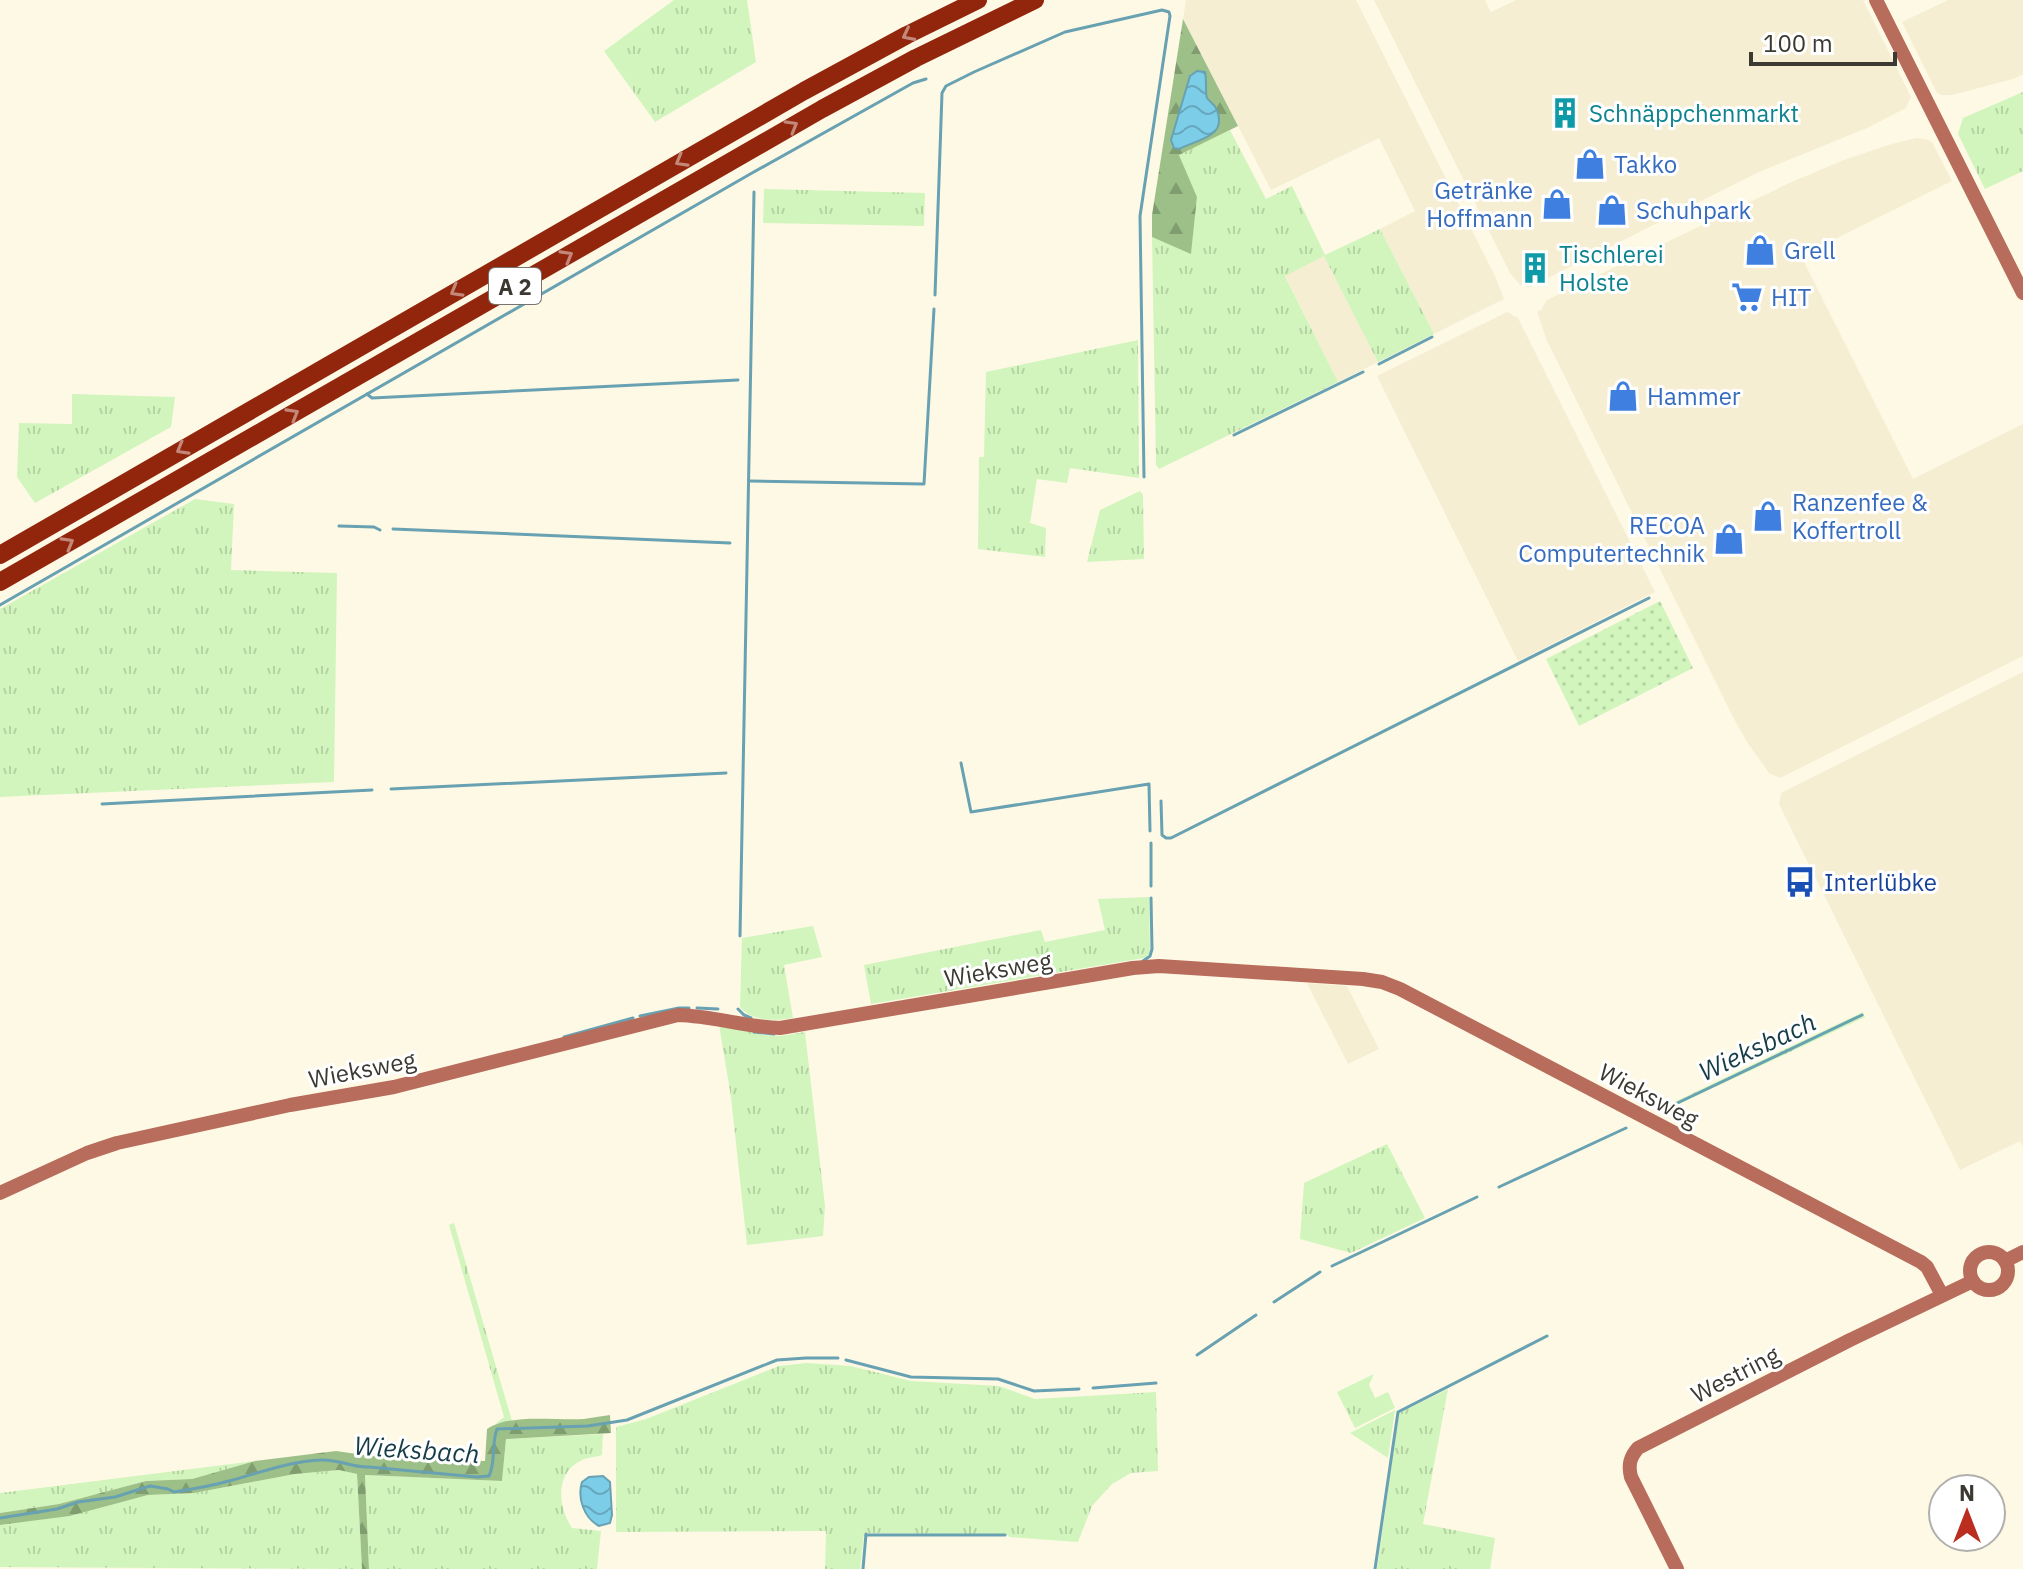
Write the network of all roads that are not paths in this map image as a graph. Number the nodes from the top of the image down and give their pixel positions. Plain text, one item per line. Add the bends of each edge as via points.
1 (978, 0) edge
2 (1035, 0) edge
3 (1876, 0) edge
4 (2023, 293) edge
5 (0, 555) edge
6 (0, 582) edge
7 (0, 1193) edge
8 (2023, 1252) edge
9 (2005, 1261) junction
10 (1973, 1281) junction
11 (1942, 1295) junction
12 (1677, 1569) edge

1 -> 5 highway, A 2 via 804,91
6 -> 2 highway, A 2 via 822,109
3 - 4 street
7 - 11 street, Wieksweg via 117,1143 394,1087 678,1015 780,1028 1133,968 1175,967 1363,979 1400,989 1921,1262
8 - 9 street
9 - 10 street via 2007,1276 1998,1287 1984,1289
9 - 10 street via 1994,1252 1979,1255 1971,1266
10 - 11 street, Westring
11 - 12 street, Westring via 1638,1448 1630,1461 1631,1477

